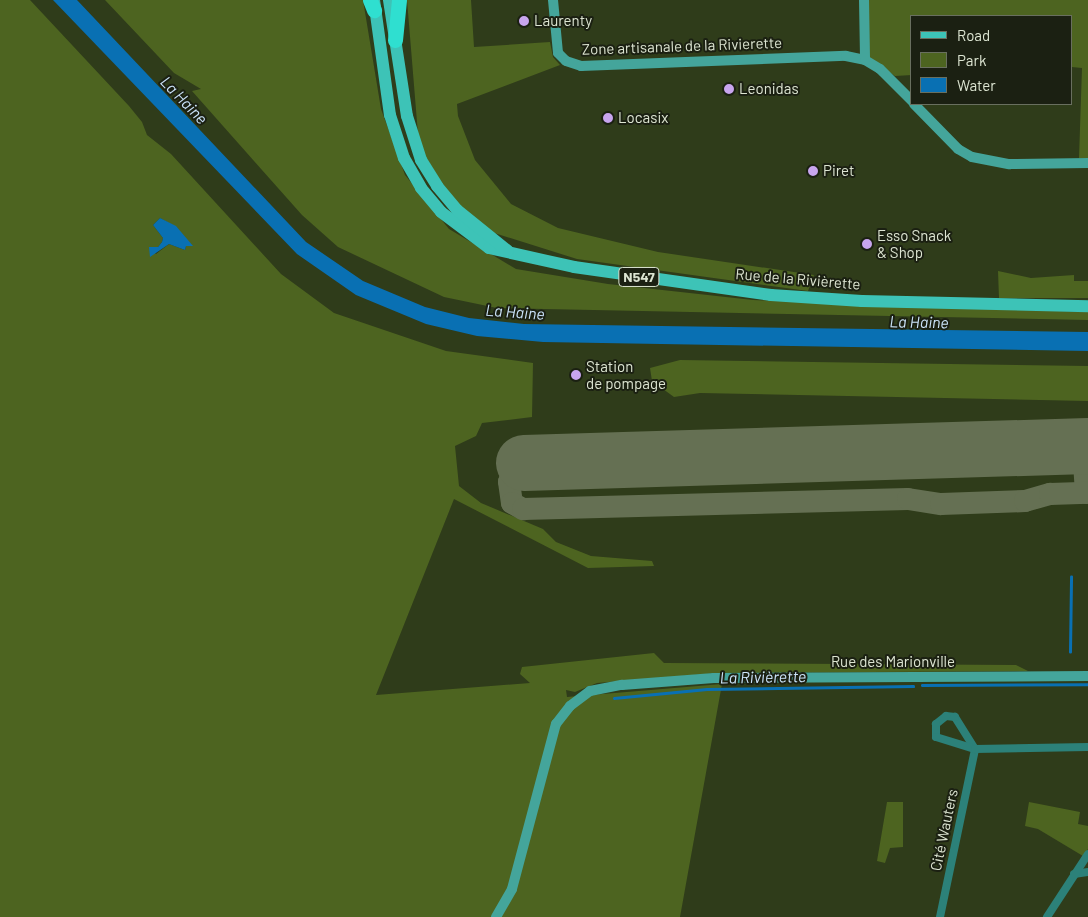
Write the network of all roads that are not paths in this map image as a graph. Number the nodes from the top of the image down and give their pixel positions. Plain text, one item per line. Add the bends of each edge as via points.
1 (389, 0) edge
2 (399, 0) edge
3 (552, 0) edge
4 (864, 0) edge
5 (373, 4) edge
6 (395, 40) junction
7 (865, 60) junction
8 (910, 99) edge
9 (916, 105) edge
10 (1088, 163) edge
11 (508, 251) junction
12 (1088, 306) edge
13 (1088, 676) edge
14 (1088, 747) edge
15 (975, 749) junction
16 (1088, 854) edge
17 (1088, 872) edge
18 (1074, 874) junction
19 (496, 917) edge
20 (940, 917) edge
21 (1047, 917) edge

1 - 6 main road, N547
2 - 6 highway
3 - 7 street, Zone artisanale de la Rivierette via 558,53 566,61 581,66 824,55
4 - 7 street
5 - 11 main road, N547 via 390,115 398,144 413,176 435,206 464,232 489,248
6 - 11 main road, N547 via 412,134 428,173 457,210
7 - 8 street, Zone artisanale de la Rivierette via 880,69
9 - 10 street, Zone artisanale de la Rivierette via 958,149 972,157 1009,164
11 - 12 main road, Rue de la Rivièrette / N547 via 591,270 790,297
13 - 19 street, Rue des Marionville via 714,678 622,685 590,691 570,706 554,729 512,889
14 - 15 street
15 - 15 street via 936,737 936,724 946,716 955,717
15 - 20 street, Cité Wauters
16 - 18 street
17 - 18 street
18 - 21 street

